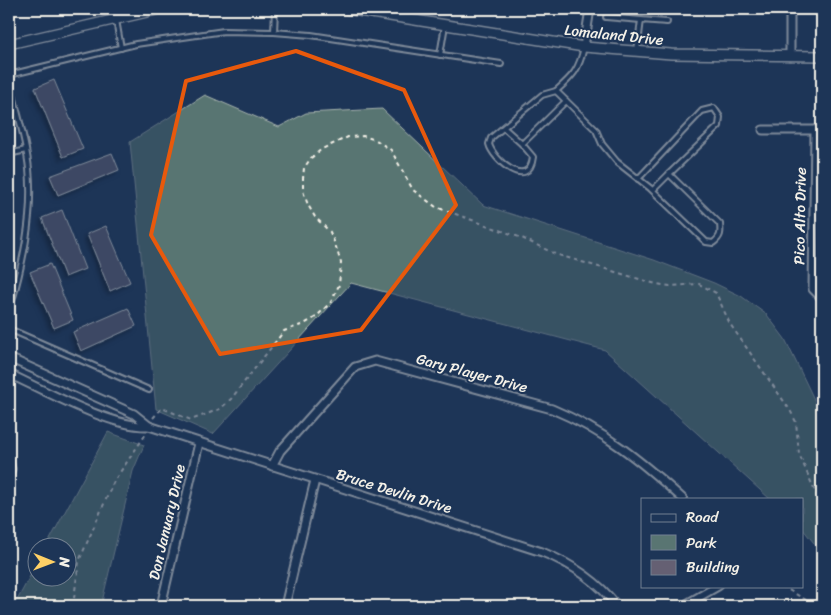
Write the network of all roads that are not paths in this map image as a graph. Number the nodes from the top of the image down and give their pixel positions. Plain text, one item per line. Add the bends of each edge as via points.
1 (160, 9) edge
2 (275, 9) edge
3 (346, 9) edge
4 (590, 9) edge
5 (790, 9) edge
6 (606, 16) dead end
7 (115, 18) junction
8 (640, 20) junction
9 (667, 22) dead end
10 (445, 24) junction
11 (274, 32) junction
12 (9, 44) edge
13 (584, 47) junction
14 (122, 48) junction
15 (637, 51) junction
16 (440, 55) junction
17 (790, 56) junction
18 (822, 56) edge
19 (501, 64) dead end
20 (9, 75) edge
21 (9, 79) edge
22 (556, 91) junction
23 (566, 101) junction
24 (504, 128) junction
25 (763, 130) dead end
26 (819, 130) edge
27 (522, 144) junction
28 (26, 150) junction
29 (9, 154) edge
30 (669, 174) junction
31 (638, 179) junction
32 (653, 190) junction
33 (822, 298) edge
34 (9, 312) edge
35 (9, 329) edge
36 (9, 358) edge
37 (9, 374) edge
38 (149, 390) dead end
39 (149, 426) junction
40 (199, 443) junction
41 (9, 460) edge
42 (272, 466) junction
43 (9, 476) edge
44 (315, 480) junction
45 (682, 498) edge
46 (714, 588) edge
47 (161, 606) edge
48 (286, 606) edge
49 (617, 606) edge
50 (683, 606) edge

1 - 7 street
2 - 11 lane
3 - 10 street, Lomaland Drive
4 - 13 street
5 - 17 street
6 - 8 lane
7 - 12 street
7 - 14 lane
8 - 9 lane
8 - 15 lane
10 - 13 street, Lomaland Drive
10 - 16 lane
11 - 14 lane via 224,31 184,35
11 - 16 lane
13 - 15 street, Lomaland Drive
13 - 22 lane via 580,66
14 - 20 lane
15 - 17 street, Lomaland Drive
16 - 19 lane
17 - 18 street, Lomaland Drive
21 - 28 lane
22 - 23 lane
22 - 24 lane via 542,95
23 - 27 lane
23 - 31 lane via 596,130 602,144 618,162
24 - 27 lane
24 - 27 lane via 488,144 512,172 518,174 532,163 533,157
25 - 26 street
26 - 33 street, Pico Alto Drive via 813,289
28 - 29 lane
28 - 34 lane via 30,197 25,242
30 - 31 lane via 719,126 720,117 714,108 702,110
30 - 32 lane
30 - 32 lane via 720,224 721,234 714,243 706,242
31 - 32 lane
35 - 38 lane
36 - 39 street, Bruce Devlin Drive via 134,414
37 - 39 street, Bruce Devlin Drive via 105,416 138,427
39 - 40 street, Bruce Devlin Drive
40 - 42 street, Bruce Devlin Drive
40 - 47 street, Don January Drive
41 - 43 street
42 - 44 street, Bruce Devlin Drive
42 - 45 street, Gary Player Drive via 280,452 355,367 375,361 552,409 574,418 616,442
44 - 48 street
44 - 49 street, Bruce Devlin Drive via 542,552 568,563 587,576
46 - 50 street

